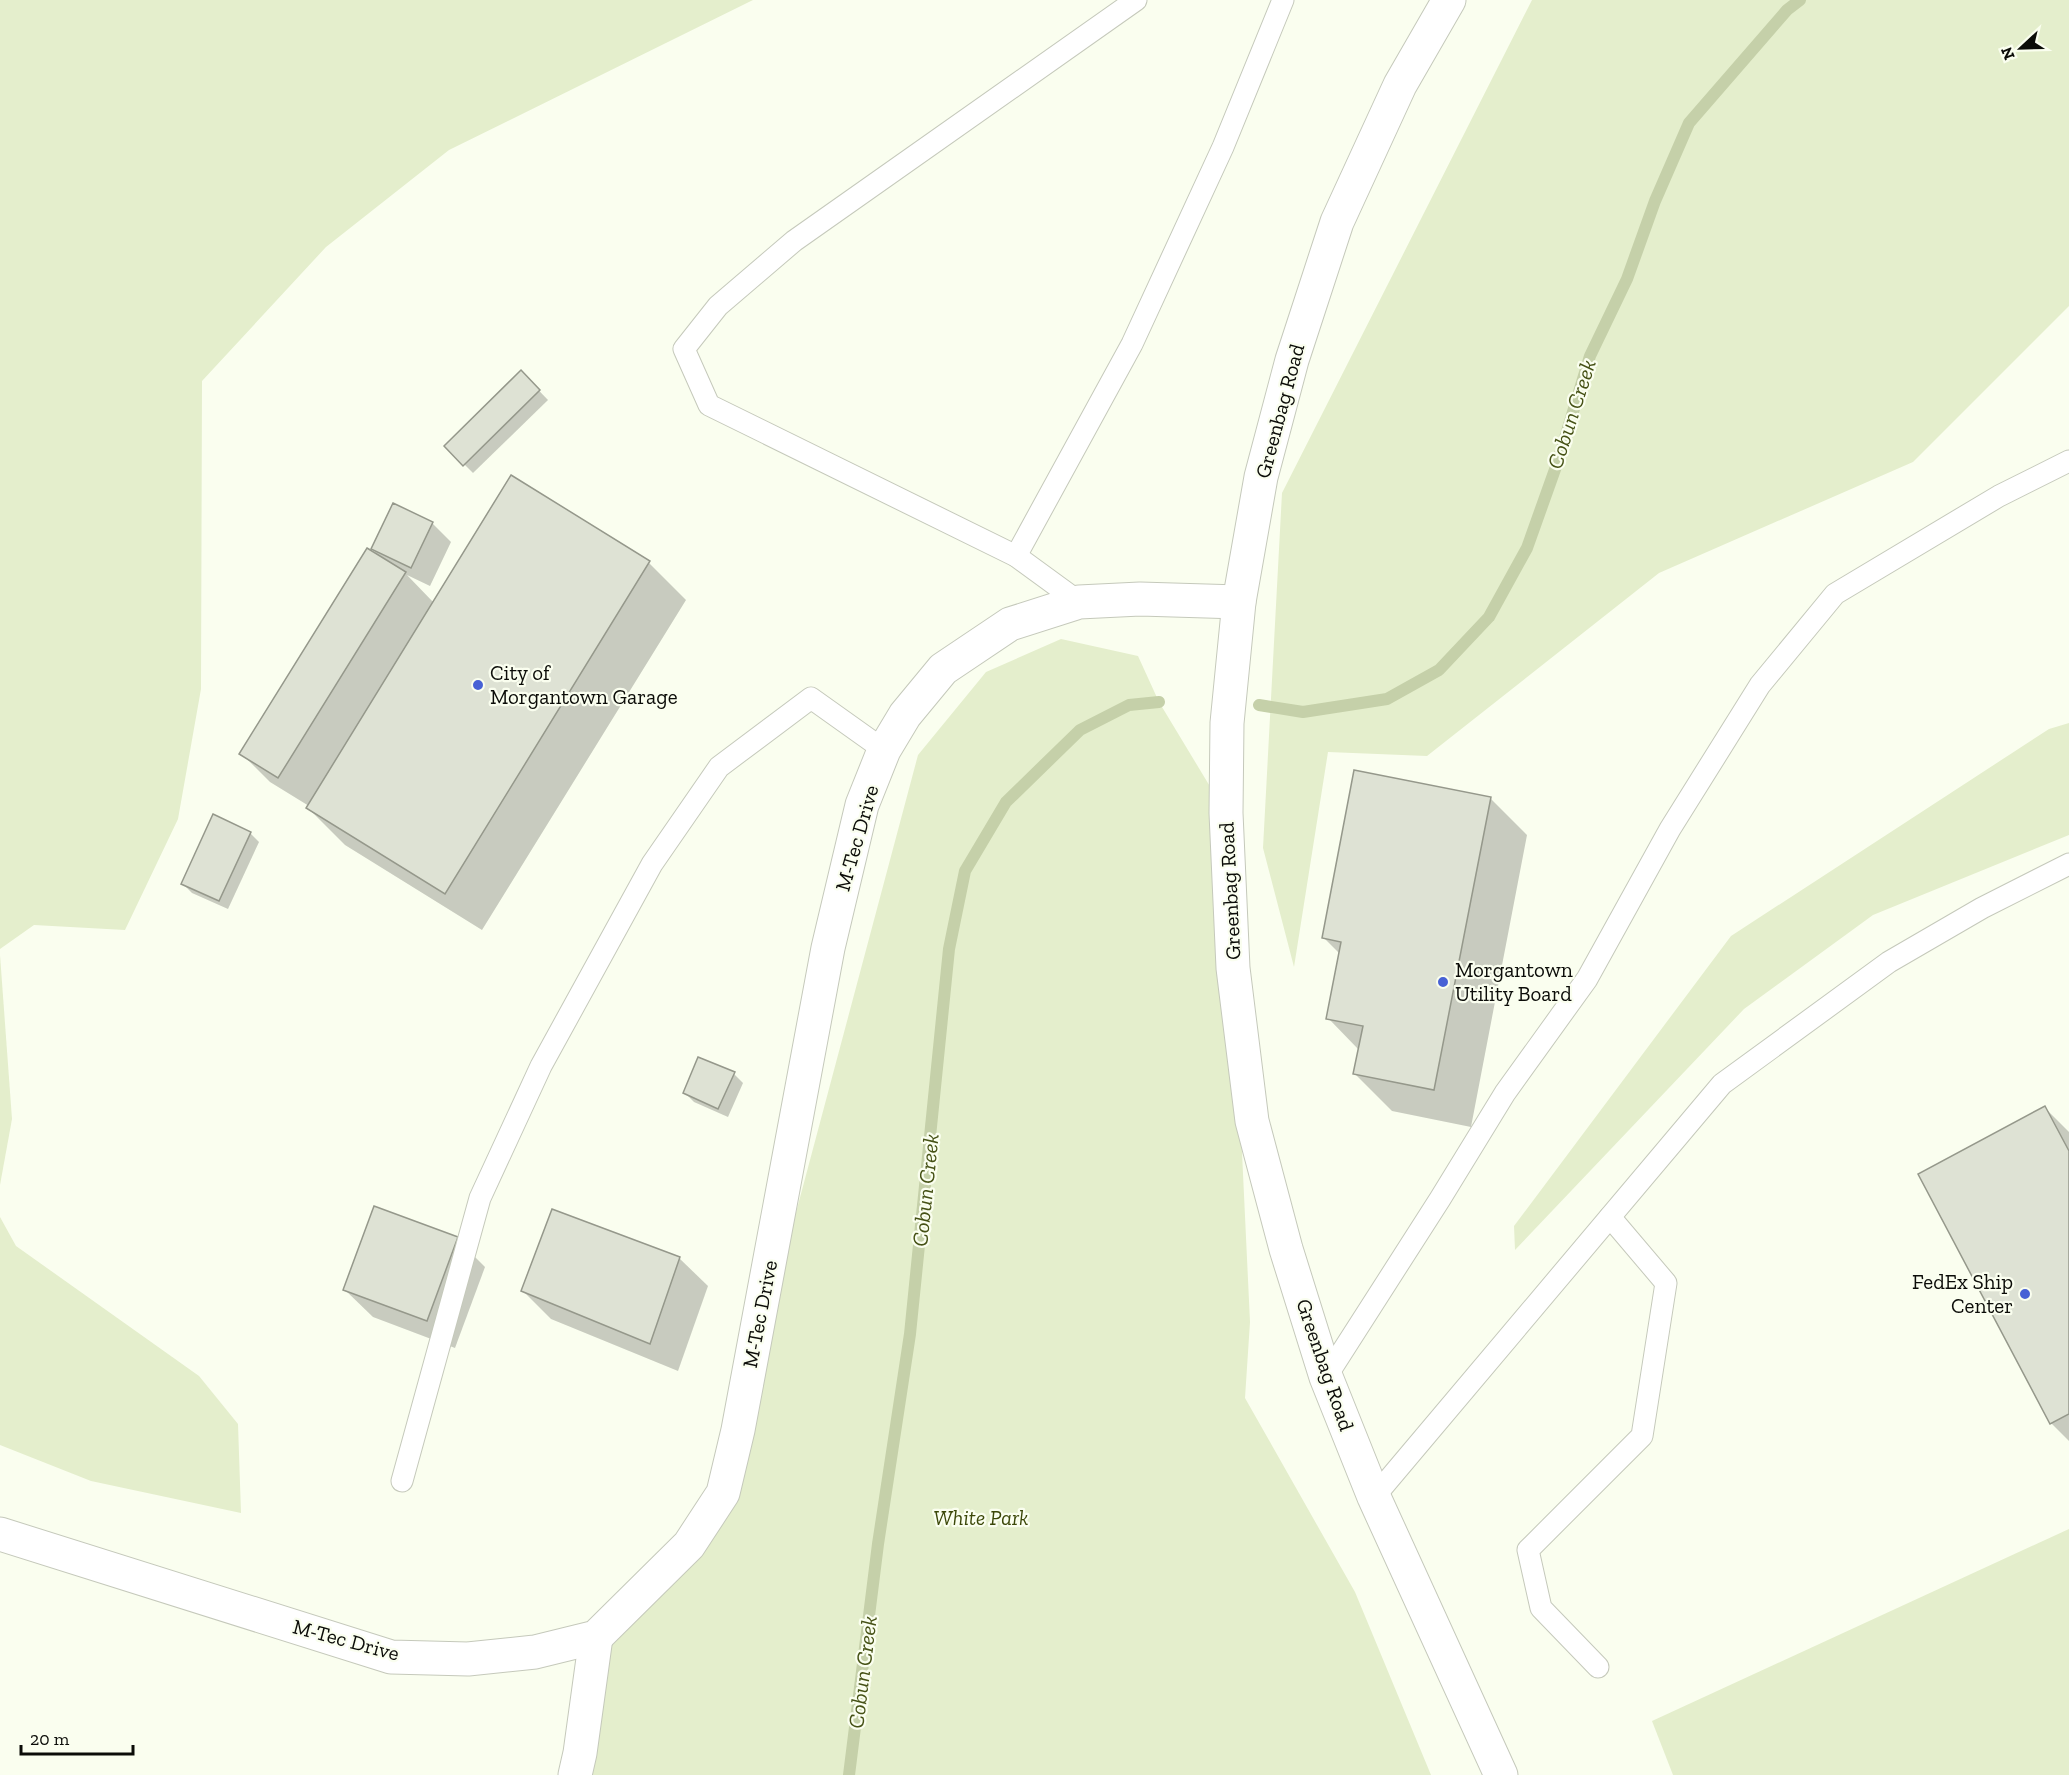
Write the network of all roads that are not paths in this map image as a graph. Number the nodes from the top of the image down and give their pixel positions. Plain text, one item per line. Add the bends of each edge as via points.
1 (1136, 0) edge
2 (1283, 0) edge
3 (1449, 0) edge
4 (2069, 461) edge
5 (1016, 556) junction
6 (1079, 602) junction
7 (1239, 602) junction
8 (884, 750) junction
9 (2069, 864) edge
10 (1610, 1217) junction
11 (1326, 1377) junction
12 (402, 1481) dead end
13 (1374, 1497) junction
14 (0, 1534) edge
15 (596, 1637) junction
16 (1598, 1667) dead end
17 (575, 1775) edge
18 (1501, 1775) edge

1 - 5 lane via 794,241 718,306 684,349 709,405
2 - 5 lane via 1223,147 1132,344
3 - 7 street, Greenbag Road via 1400,85 1337,222 1292,360 1264,466
4 - 11 lane via 1999,496 1835,594 1760,685 1670,829 1587,979 1505,1093
5 - 6 lane
6 - 7 street, M-Tec Drive
6 - 8 street, M-Tec Drive via 1010,624 943,669 904,715
7 - 11 street, Greenbag Road via 1227,723 1226,813 1233,968 1252,1120 1286,1249
8 - 12 lane via 811,698 718,767 652,864 541,1066 480,1198
8 - 15 street, M-Tec Drive via 862,805 828,948 723,1493 689,1545
9 - 10 lane via 1889,962 1722,1084
10 - 13 lane
10 - 16 lane via 1666,1283 1642,1436 1528,1550 1540,1608
11 - 13 street, Greenbag Road
13 - 18 street, Greenbag Road
14 - 15 street, M-Tec Drive via 391,1657 468,1659 535,1652
15 - 17 street

